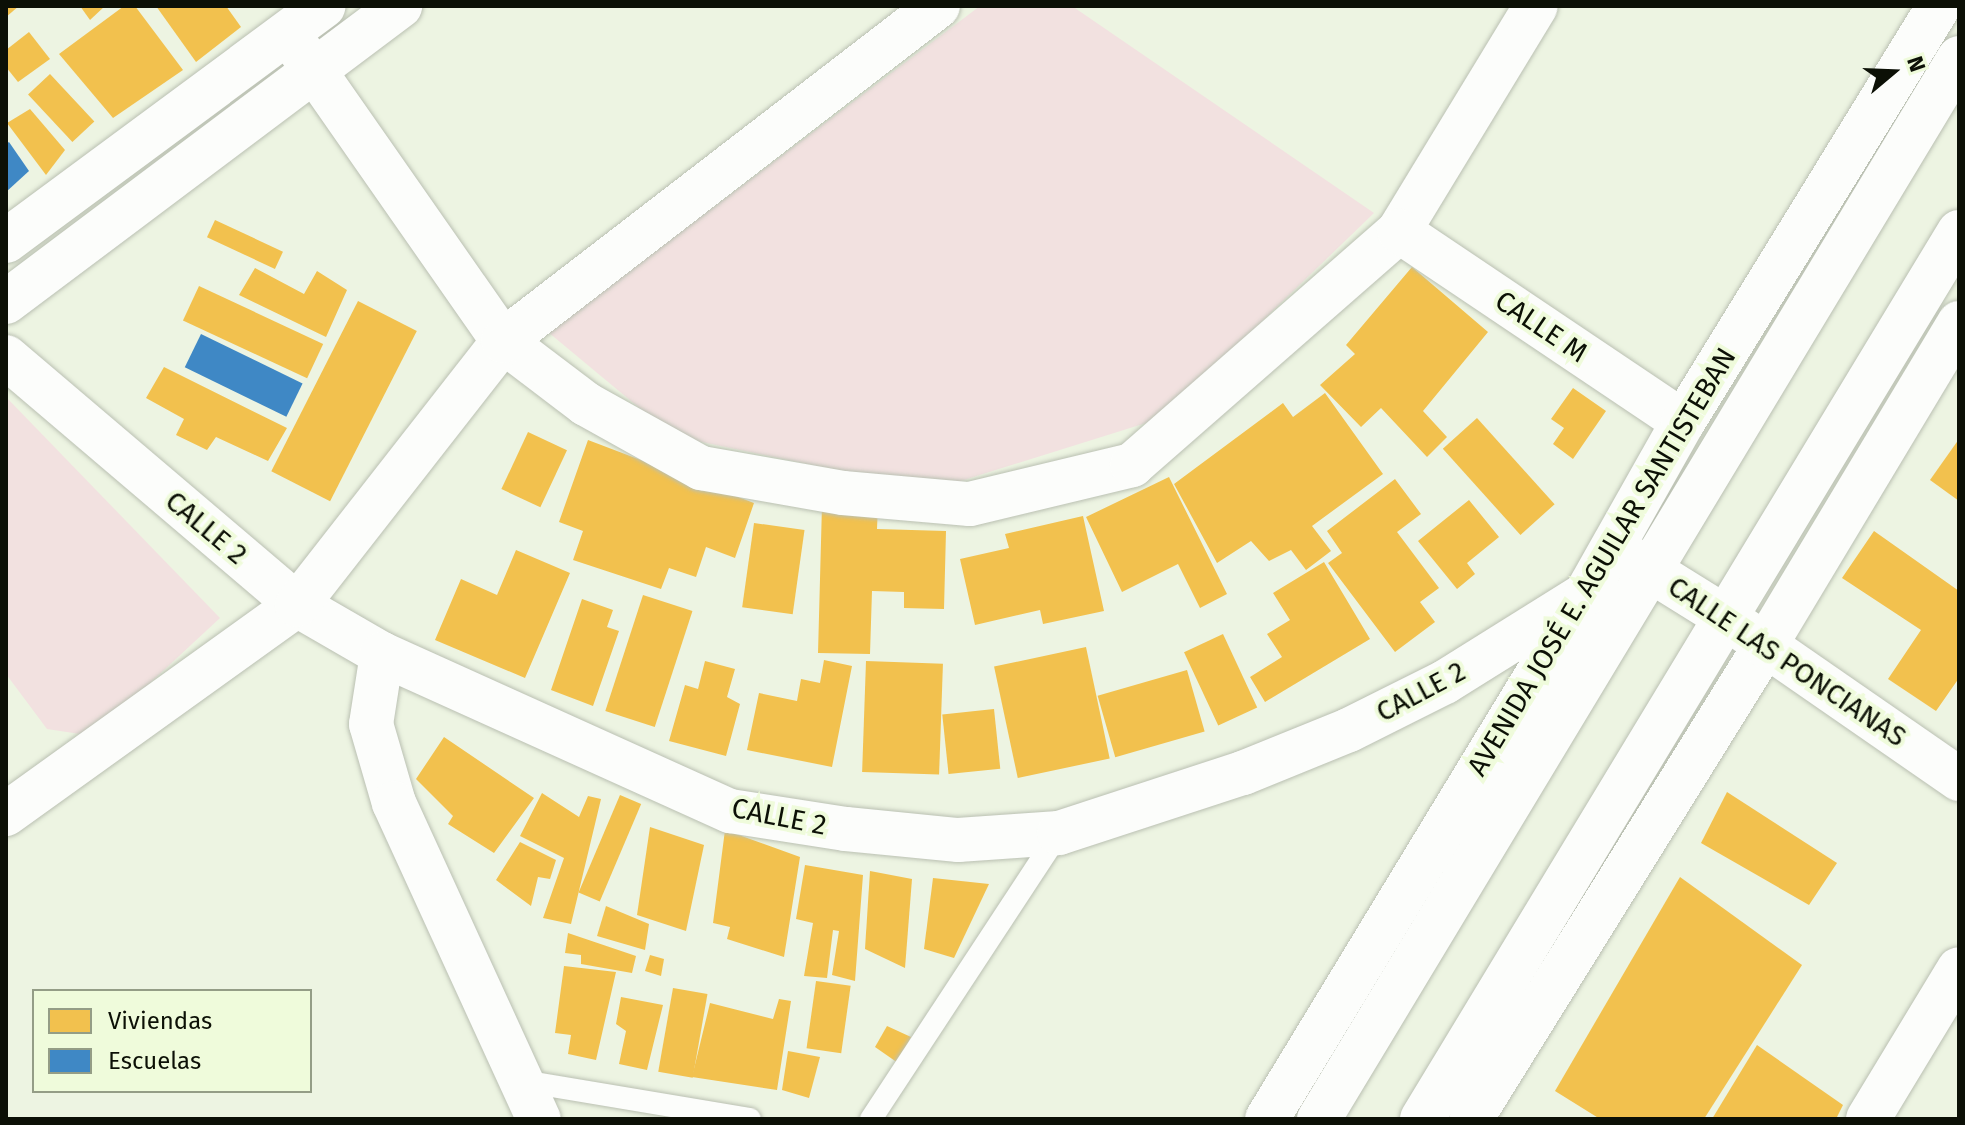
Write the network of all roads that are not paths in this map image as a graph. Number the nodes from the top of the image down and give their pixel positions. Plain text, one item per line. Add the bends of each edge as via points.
1 (324, 6) edge
2 (400, 6) edge
3 (938, 6) edge
4 (1536, 6) edge
5 (1939, 6) edge
6 (288, 33) junction
7 (1959, 58) edge
8 (313, 70) junction
9 (1399, 231) junction
10 (1959, 232) edge
11 (6, 241) edge
12 (6, 302) edge
13 (503, 341) junction
14 (1953, 349) edge
15 (6, 357) edge
16 (1683, 422) junction
17 (1630, 558) junction
18 (1586, 594) junction
19 (297, 605) junction
20 (1725, 617) junction
21 (1765, 646) junction
22 (382, 654) junction
23 (1959, 779) edge
24 (6, 814) edge
25 (1059, 833) junction
26 (1959, 969) edge
27 (530, 1100) edge
28 (750, 1119) edge
29 (871, 1119) edge
30 (1267, 1119) edge
31 (1319, 1119) edge
32 (1422, 1119) edge
33 (1471, 1119) edge
34 (1868, 1119) edge

1 - 6 street
2 - 8 street
3 - 13 street
4 - 9 street
5 - 16 street, AVENIDA JOSÉ E. AGUILAR SANTISTEBAN
6 - 8 street
6 - 11 street
7 - 17 street, AVENIDA JOSÉ E. AGUILAR SANTISTEBAN
8 - 12 street
8 - 13 street
9 - 13 street via 1132,465 970,504 843,493 701,468 586,404
9 - 16 street, CALLE M
10 - 20 street
13 - 19 street
14 - 21 street
15 - 19 street, CALLE 2
16 - 17 street, AVENIDA JOSÉ E. AGUILAR SANTISTEBAN
17 - 18 street, AVENIDA JOSÉ E. AGUILAR SANTISTEBAN
17 - 20 street, CALLE LAS PONCIANAS
17 - 31 street, AVENIDA JOSÉ E. AGUILAR SANTISTEBAN
18 - 25 street, CALLE 2 via 1445,682 1349,730 1243,773
18 - 30 street, AVENIDA JOSÉ E. AGUILAR SANTISTEBAN
19 - 22 street, CALLE 2
19 - 24 street
20 - 21 street, CALLE LAS PONCIANAS
20 - 32 street
21 - 23 street, CALLE LAS PONCIANAS
21 - 33 street
22 - 25 street, CALLE 2 via 730,811 958,840
22 - 27 street via 371,724 394,803
25 - 29 lane
26 - 34 street
27 - 28 lane

